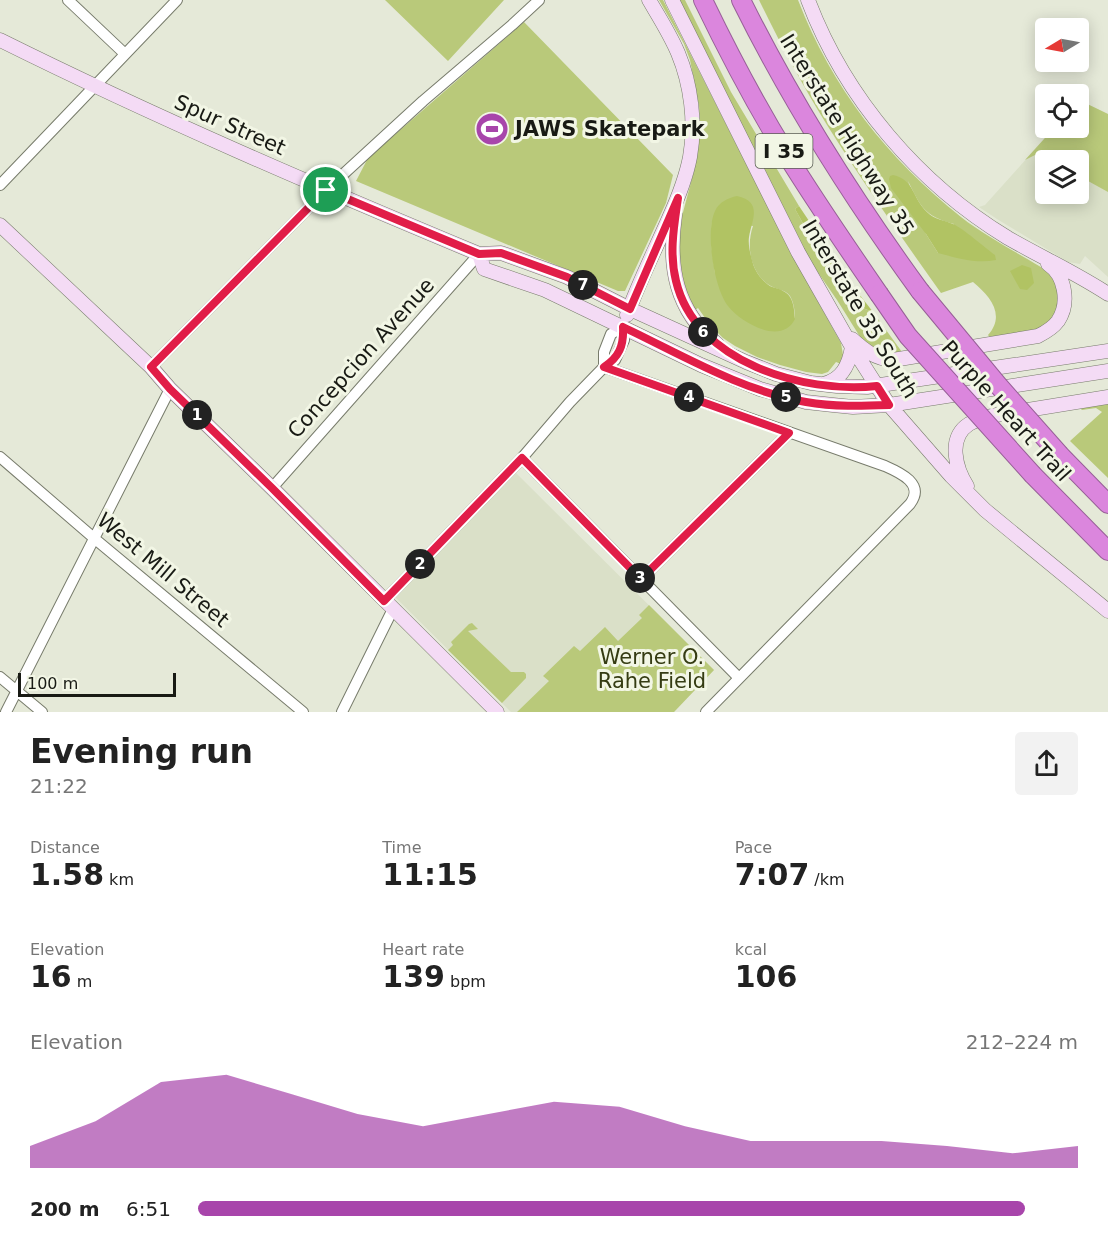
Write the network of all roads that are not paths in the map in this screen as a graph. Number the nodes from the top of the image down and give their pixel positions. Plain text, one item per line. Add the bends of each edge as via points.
1 (69, 0) edge
2 (177, 0) edge
3 (539, 0) edge
4 (649, 0) edge
5 (672, 0) edge
6 (703, 0) edge
7 (741, 0) edge
8 (808, 0) edge
9 (0, 40) edge
10 (125, 54) junction
11 (94, 86) junction
12 (0, 185) edge
13 (326, 190) junction
14 (678, 198) junction
15 (0, 225) edge
16 (1008, 238) junction
17 (479, 254) junction
18 (920, 291) joint
19 (1108, 294) edge
20 (630, 309) junction
21 (623, 327) junction
22 (844, 332) junction
23 (852, 347) junction
24 (1108, 351) edge
25 (746, 362) junction
26 (151, 367) junction
27 (604, 367) junction
28 (1108, 371) edge
29 (823, 384) junction
30 (877, 386) junction
31 (170, 389) junction
32 (1108, 397) edge
33 (889, 405) junction
34 (789, 433) junction
35 (0, 457) edge
36 (522, 458) junction
37 (272, 488) junction
38 (1108, 504) edge
39 (985, 510) junction
40 (95, 539) junction
41 (1108, 551) edge
42 (641, 579) junction
43 (388, 605) junction
44 (1108, 611) edge
45 (0, 677) edge
46 (739, 678) junction
47 (17, 691) junction
48 (6, 712) edge
49 (42, 712) edge
50 (303, 712) edge
51 (342, 712) edge
52 (496, 712) edge
53 (706, 712) edge

1 - 10 street
2 - 10 street
3 - 13 street
4 - 14 main road via 678,53 691,103 692,146
5 - 22 main road, Interstate 35 South via 798,252
6 - 41 highway, Purple Heart Trail / I 35, bridge via 787,155 909,336 1033,475
7 - 18 highway, Interstate Highway 35 / I 35 via 814,134
8 - 16 main road via 843,72 889,135 938,187
9 - 11 main road, Spur Street
10 - 11 street
11 - 12 street
11 - 13 main road, Spur Street
13 - 17 main road, Spur Street
13 - 26 street
14 - 20 main road
14 - 25 main road via 672,238 676,283 692,317 706,335
15 - 26 main road
16 - 19 main road
16 - 22 main road via 1053,267 1061,278 1062,313 1044,333 893,360 870,354
17 - 20 main road, Spur Street via 501,253 567,277
17 - 21 main road, Spur Street via 484,269 545,290
17 - 37 street, Concepcion Avenue
18 - 38 highway, Purple Heart Trail / I 35, bridge via 998,385
20 - 21 main road
20 - 25 main road, Spur Street
21 - 27 street via 624,339 615,360
21 - 33 main road, Spur Street via 739,381 784,397 833,405
22 - 23 main road, Interstate 35 South
23 - 29 main road via 843,373
23 - 30 main road, Interstate 35 South
24 - 30 main road
25 - 29 main road via 776,374
26 - 31 main road
27 - 34 street
27 - 36 street
28 - 33 main road, Spur Street
29 - 30 main road
30 - 33 main road, Interstate 35 South
31 - 37 main road
31 - 40 street
32 - 39 main road via 996,415 977,420 964,429 956,447 958,469
33 - 39 main road, Interstate 35 South
34 - 42 street
34 - 46 street via 894,470 911,482 914,498
35 - 40 street, West Mill Street
36 - 42 street
36 - 43 street
37 - 43 main road
39 - 44 main road, Interstate 35 South
40 - 47 street
40 - 50 street, West Mill Street
42 - 46 street
43 - 51 street
43 - 52 main road
45 - 47 street
46 - 53 street
47 - 48 street
47 - 49 street

